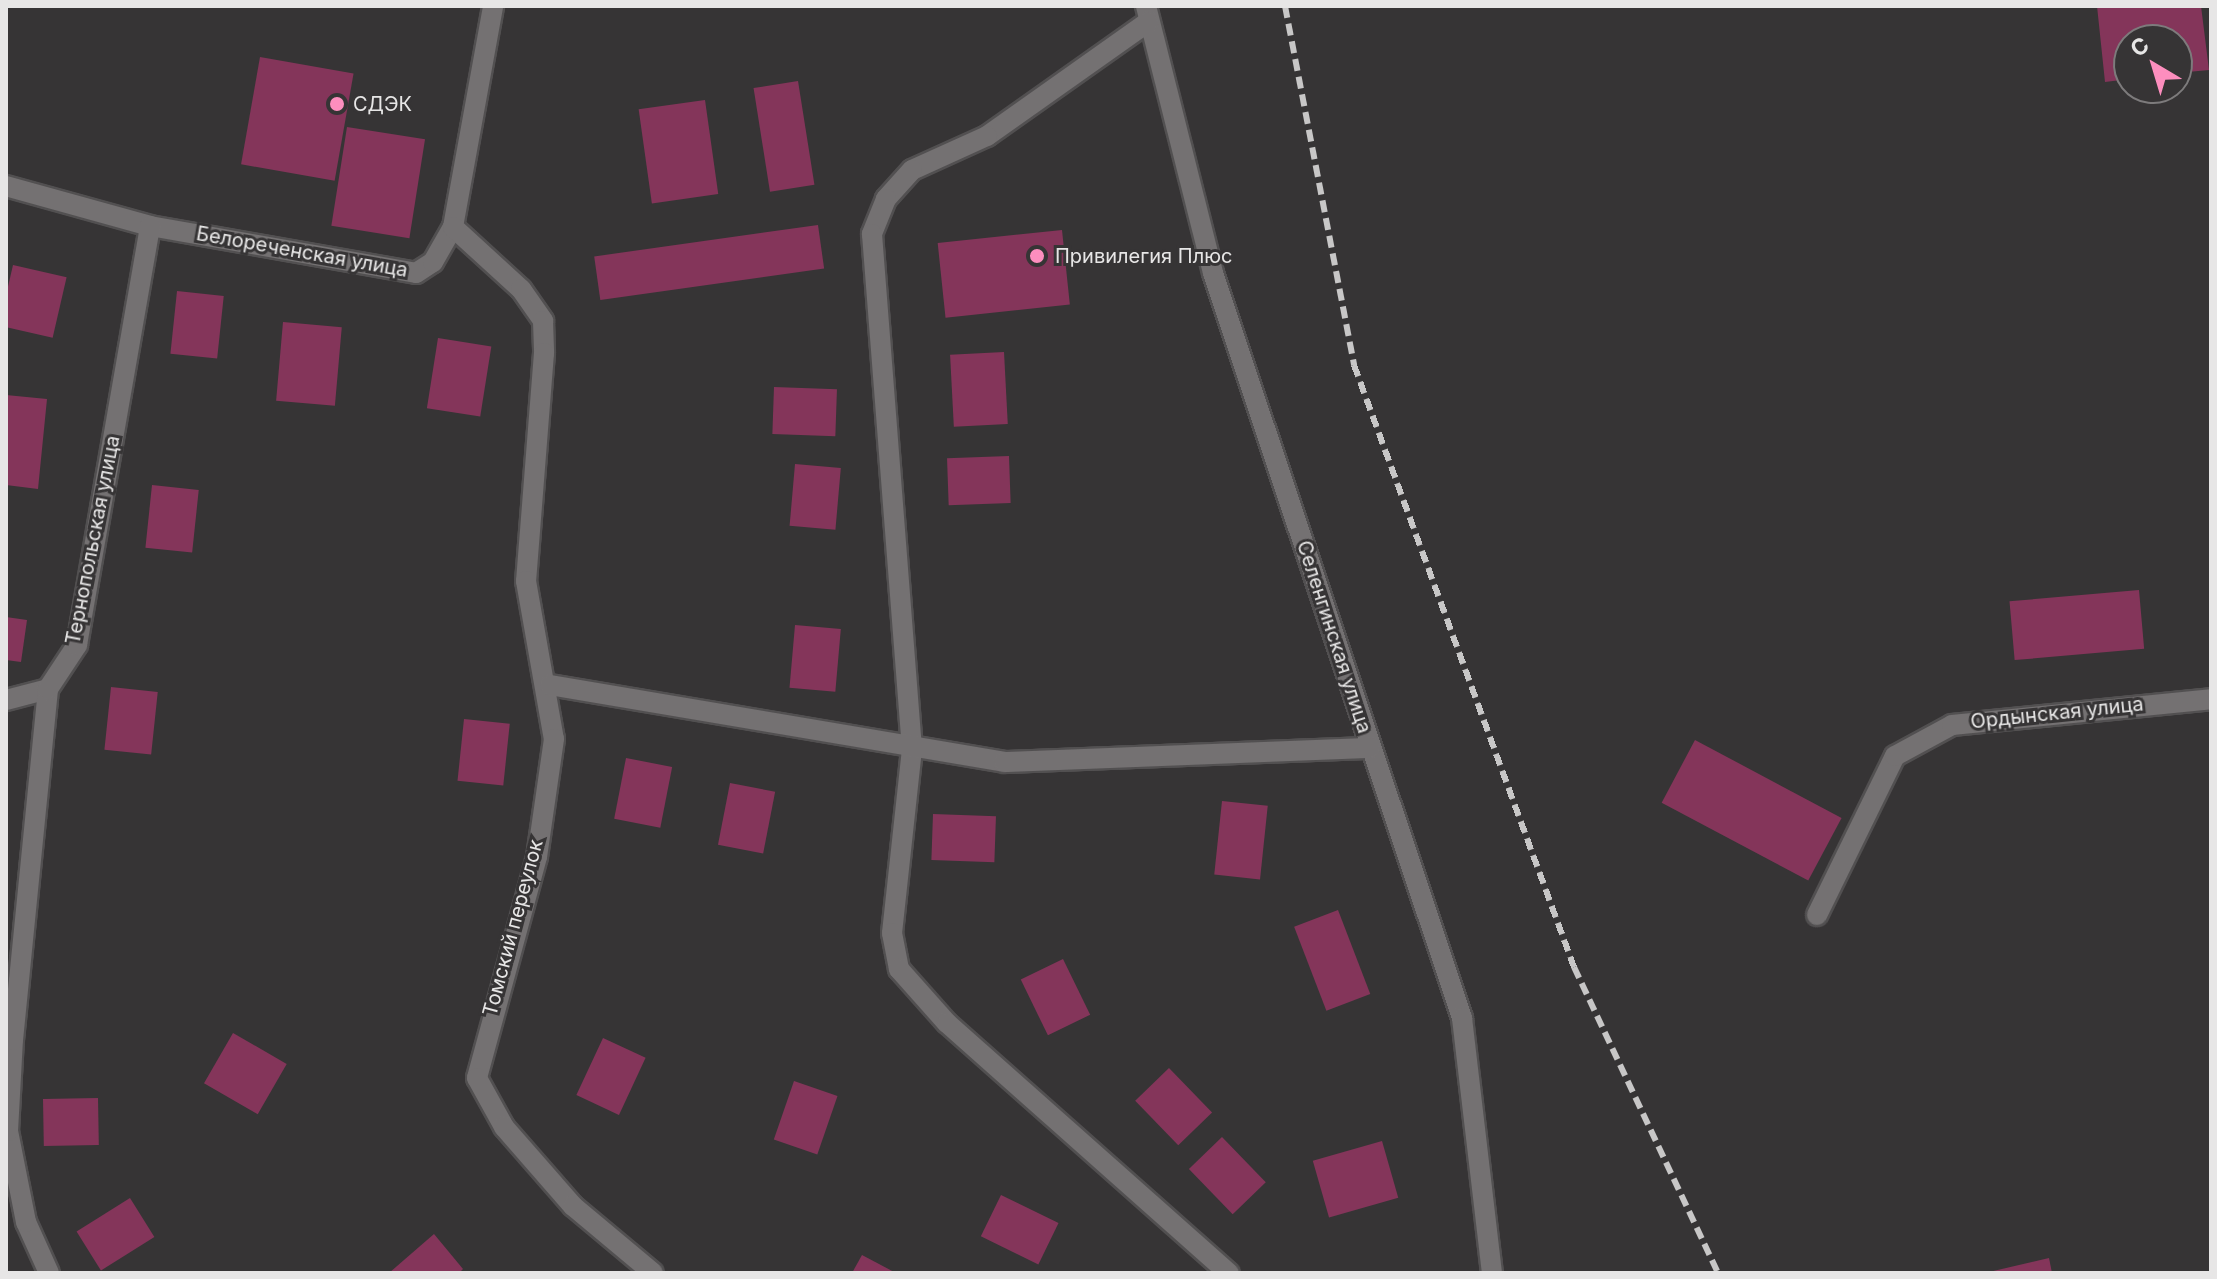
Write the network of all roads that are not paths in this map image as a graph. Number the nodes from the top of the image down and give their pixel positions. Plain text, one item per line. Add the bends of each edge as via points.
1 (493, 6) edge
2 (1147, 14) edge
3 (6, 186) edge
4 (150, 226) junction
5 (453, 227) junction
6 (550, 685) junction
7 (48, 689) junction
8 (2211, 699) edge
9 (6, 700) edge
10 (1370, 748) junction
11 (912, 749) junction
12 (1817, 915) dead end
13 (49, 1273) edge
14 (653, 1273) edge
15 (1229, 1273) edge
16 (1492, 1273) edge

1 - 5 street, Белореченская улица
2 - 10 street, Селенгинская улица via 1213,273
2 - 11 street via 987,136 912,170 886,199 872,234
3 - 4 street, Белореченская улица
4 - 5 street, Белореченская улица via 416,273 433,262
4 - 7 street, Тернопольская улица via 77,645
5 - 6 street, Томский переулок via 521,289 543,321 526,581
6 - 11 street
6 - 14 street, Томский переулок via 554,739 537,857 477,1078 504,1127 573,1206
7 - 9 street
7 - 13 street, Тернопольская улица via 8,1131 26,1222
8 - 12 street, Ордынская улица via 1952,725 1895,756
10 - 11 street via 1004,762
10 - 16 street, Селенгинская улица via 1462,1018
11 - 15 street via 892,933 899,969 947,1023

